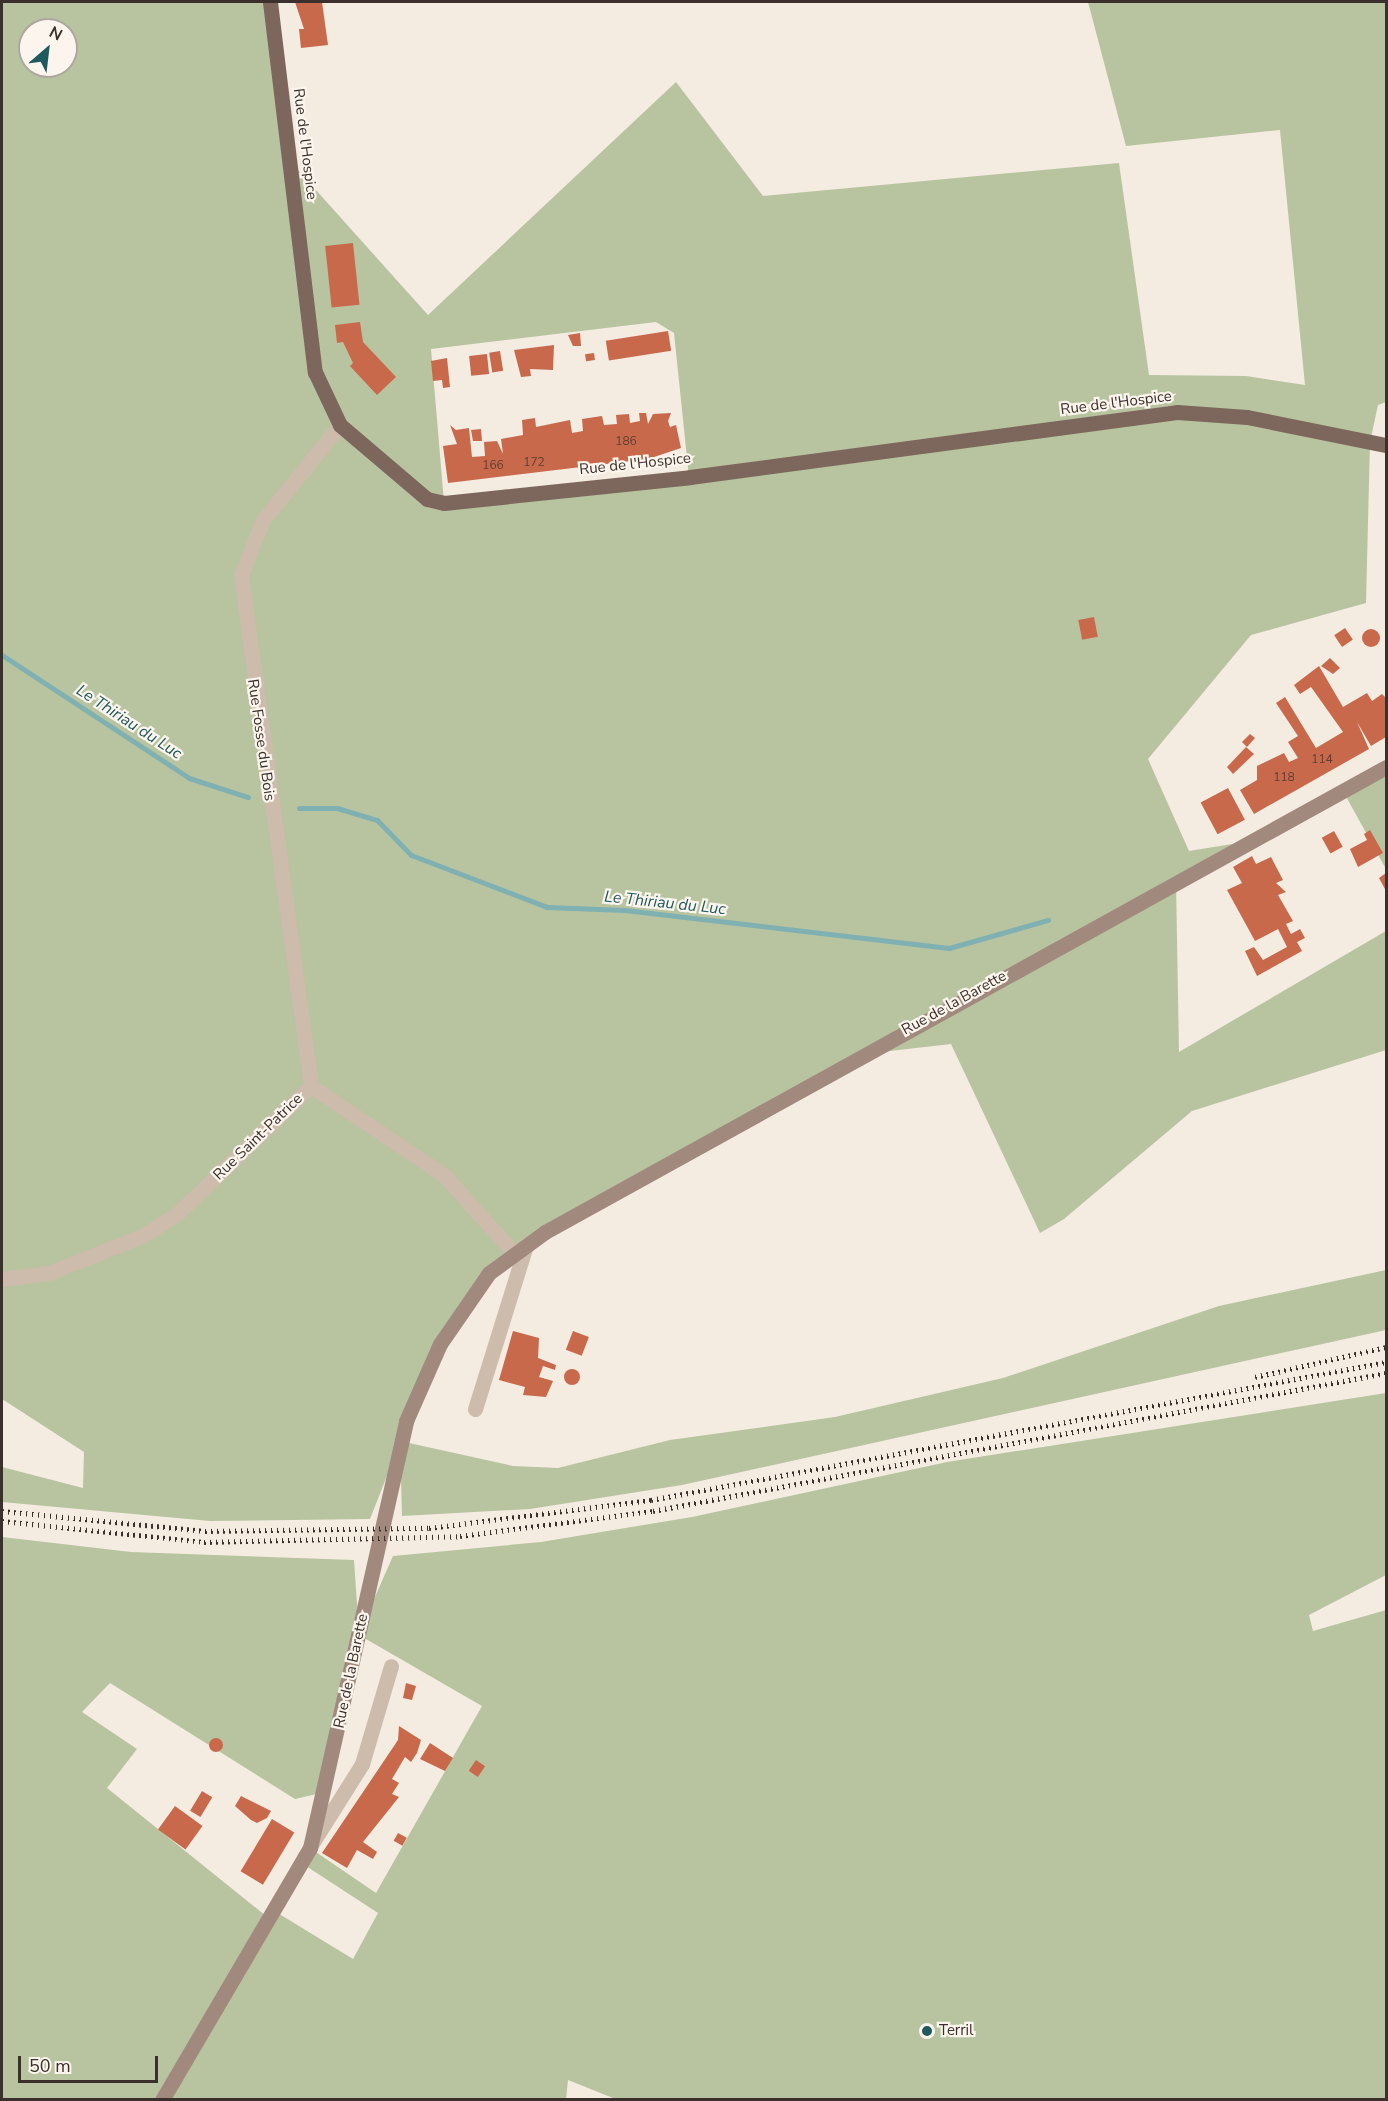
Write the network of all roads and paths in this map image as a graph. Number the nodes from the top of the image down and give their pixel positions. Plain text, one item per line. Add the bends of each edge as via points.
1 (270, 2) edge
2 (340, 424) junction
3 (1386, 445) edge
4 (1386, 767) edge
5 (311, 1086) junction
6 (519, 1249) junction
7 (2, 1279) edge
8 (475, 1409) dead end
9 (391, 1666) dead end
10 (310, 1848) junction
11 (162, 2100) edge

1 - 2 main road, Rue de l'Hospice via 315,372
2 - 3 main road, Rue de l'Hospice via 418,495 444,503 690,477 1177,412 1247,417
2 - 5 street, Rue Fosse du Bois via 263,520 241,575
4 - 6 street, Rue de la Barette
5 - 6 street, Rue Saint-Patrice via 444,1175
5 - 7 street, Rue Saint-Patrice via 203,1191 144,1235 49,1273
6 - 8 street
6 - 10 street, Rue de la Barette via 489,1273 440,1344 405,1421
9 - 10 street via 362,1764
10 - 11 street, Rue de la Barette

